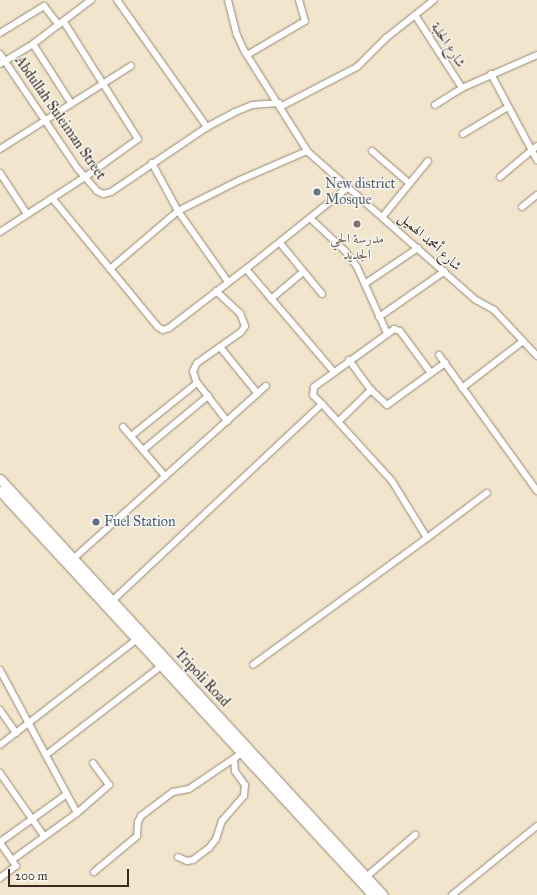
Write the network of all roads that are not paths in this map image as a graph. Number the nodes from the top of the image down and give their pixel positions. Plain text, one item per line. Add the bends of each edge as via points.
1 (91, 0) edge
2 (117, 0) edge
3 (228, 0) edge
4 (299, 0) edge
5 (434, 0) edge
6 (415, 15) junction
7 (61, 23) junction
8 (0, 33) edge
9 (33, 44) junction
10 (0, 54) edge
11 (247, 54) junction
12 (537, 55) edge
13 (3, 62) edge
14 (130, 66) dead end
15 (491, 74) junction
16 (103, 83) junction
17 (462, 88) junction
18 (71, 103) junction
19 (280, 105) junction
20 (435, 105) dead end
21 (508, 107) junction
22 (45, 120) junction
23 (206, 127) junction
24 (463, 134) dead end
25 (537, 146) edge
26 (0, 149) edge
27 (531, 149) junction
28 (307, 151) junction
29 (372, 151) dead end
30 (537, 160) edge
31 (428, 161) dead end
32 (152, 163) junction
33 (0, 173) edge
34 (500, 177) dead end
35 (85, 178) junction
36 (409, 183) junction
37 (347, 188) junction
38 (537, 195) edge
39 (52, 198) junction
40 (522, 207) dead end
41 (178, 211) junction
42 (27, 214) junction
43 (383, 216) junction
44 (310, 218) junction
45 (0, 232) edge
46 (280, 243) junction
47 (418, 248) junction
48 (110, 269) junction
49 (246, 269) junction
50 (445, 271) junction
51 (303, 272) junction
52 (228, 282) junction
53 (366, 283) junction
54 (216, 291) junction
55 (322, 294) dead end
56 (271, 299) junction
57 (379, 317) junction
58 (387, 333) junction
59 (523, 341) junction
60 (220, 347) junction
61 (439, 355) dead end
62 (537, 356) edge
63 (349, 360) junction
64 (445, 363) junction
65 (334, 372) junction
66 (431, 373) junction
67 (197, 383) junction
68 (266, 386) dead end
69 (462, 388) junction
70 (371, 390) junction
71 (258, 394) junction
72 (208, 396) junction
73 (322, 404) junction
74 (227, 421) junction
75 (339, 421) junction
76 (123, 427) dead end
77 (131, 436) junction
78 (143, 450) junction
79 (165, 476) junction
80 (0, 479) edge
81 (0, 491) edge
82 (537, 491) edge
83 (487, 493) dead end
84 (427, 538) junction
85 (73, 559) junction
86 (112, 601) junction
87 (136, 640) junction
88 (253, 665) dead end
89 (161, 666) junction
90 (0, 670) edge
91 (0, 710) edge
92 (29, 724) junction
93 (16, 733) junction
94 (0, 745) edge
95 (242, 753) junction
96 (46, 755) junction
97 (234, 759) junction
98 (93, 763) dead end
99 (0, 773) edge
100 (67, 794) junction
101 (77, 813) junction
102 (32, 819) junction
103 (537, 826) edge
104 (415, 835) dead end
105 (44, 836) junction
106 (0, 843) edge
107 (178, 856) dead end
108 (12, 860) junction
109 (94, 872) dead end
110 (366, 877) junction
111 (0, 878) edge
112 (373, 895) edge
113 (383, 895) edge
114 (452, 895) edge

1 - 7 street
2 - 23 street
3 - 11 street, شارع أمحمد الهميل via 236,33
4 - 11 street via 305,21
5 - 6 street
6 - 17 street, شارع الحلبة
6 - 19 street via 386,38 357,67
7 - 8 street via 44,6
7 - 9 street
7 - 16 street
9 - 13 street
9 - 18 street
10 - 13 street, Abdullah Suleiman Street
11 - 19 street, شارع أمحمد الهميل
12 - 15 street
13 - 22 street, Abdullah Suleiman Street
14 - 16 street
15 - 17 street
15 - 21 street
16 - 18 street
16 - 35 street via 138,139
17 - 20 street
18 - 22 street
19 - 23 street via 242,108
19 - 28 street, شارع أمحمد الهميل
21 - 24 street
21 - 27 street
22 - 26 street
22 - 35 street, Abdullah Suleiman Street
23 - 32 street
25 - 27 street
27 - 30 street
27 - 34 street
28 - 37 street, شارع أمحمد الهميل
28 - 41 street
29 - 36 street
31 - 36 street
32 - 35 street, Abdullah Suleiman Street via 111,192 103,194
32 - 41 street
33 - 42 street
35 - 39 street
36 - 43 street
37 - 43 street, شارع أمحمد الهميل
37 - 44 street
38 - 40 street
39 - 42 street
39 - 48 street
41 - 48 street
41 - 52 street
42 - 45 street
43 - 47 street, شارع أمحمد الهميل
44 - 46 street
44 - 53 street via 345,251
46 - 49 street
46 - 51 street
47 - 50 street, شارع أمحمد الهميل
47 - 53 street
48 - 54 street via 163,330
49 - 52 street
49 - 56 street
50 - 57 street
50 - 59 street, شارع أمحمد الهميل via 476,300 494,310
51 - 55 street
51 - 56 street
52 - 54 street
53 - 57 street
54 - 60 street via 240,313 245,322 244,329
56 - 65 street
57 - 58 street
58 - 63 street
58 - 66 street via 394,329 400,331
59 - 62 street, شارع أمحمد الهميل
59 - 69 street
60 - 67 street via 194,367 193,376
60 - 71 street
61 - 64 street
63 - 65 street
63 - 70 street
64 - 66 street
64 - 69 street
65 - 73 street via 313,389 314,395
66 - 70 street via 389,405 384,404
67 - 72 street
67 - 77 street
68 - 71 street
69 - 82 street
70 - 75 street
71 - 74 street
72 - 74 street
72 - 78 street
73 - 75 street
73 - 86 street
74 - 79 street
75 - 84 street via 392,481
76 - 77 street
77 - 78 street
78 - 79 street
79 - 85 street
80 - 85 highway, Tripoli Road
81 - 87 highway
83 - 84 street
84 - 88 street
85 - 86 highway, Tripoli Road
86 - 110 highway, Tripoli Road
87 - 89 highway
87 - 92 street
89 - 95 highway
89 - 96 street
90 - 92 street
91 - 93 street
92 - 93 street
92 - 96 street
93 - 94 street
95 - 97 street
95 - 112 highway
96 - 100 street
97 - 107 street via 235,771 245,785 244,796 222,821 216,839 209,848 193,860 186,861
97 - 109 street via 189,790 173,792 142,816 138,822 137,836
98 - 101 street via 109,785
99 - 102 street
100 - 101 street
100 - 102 street
101 - 105 street
102 - 105 street
102 - 106 street
103 - 114 street
104 - 110 street
105 - 108 street
106 - 108 street
108 - 111 street via 16,866
110 - 113 highway, Tripoli Road

